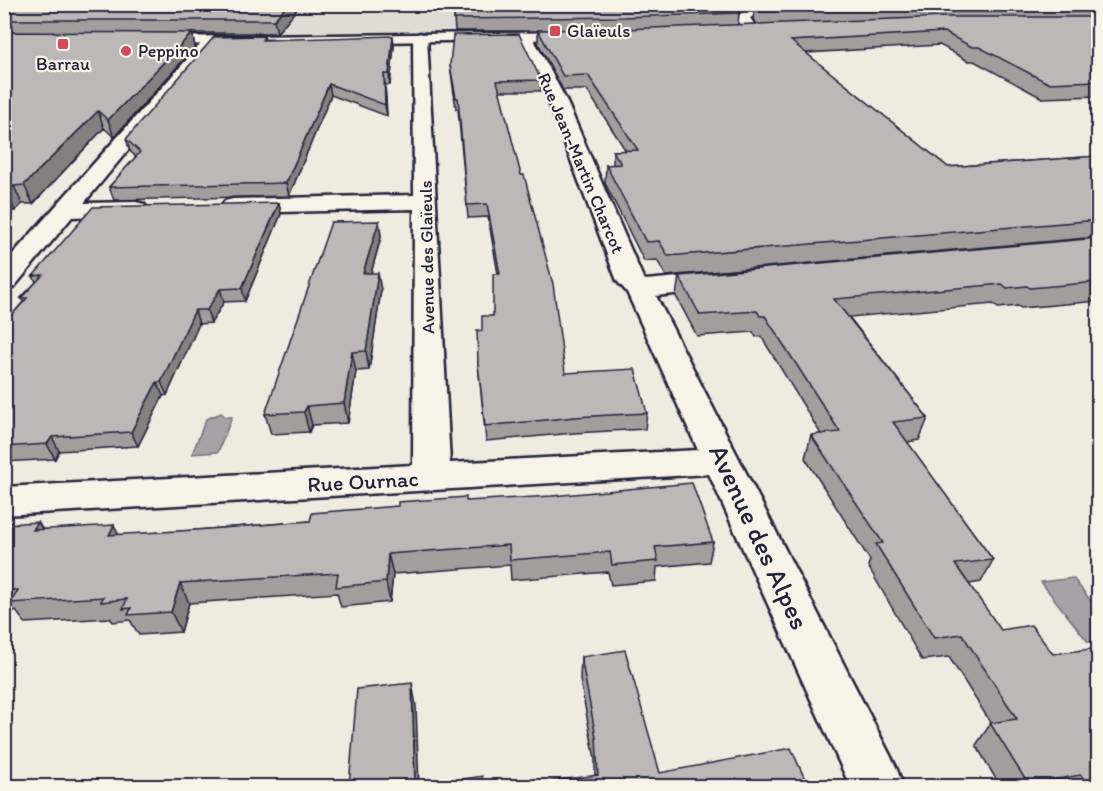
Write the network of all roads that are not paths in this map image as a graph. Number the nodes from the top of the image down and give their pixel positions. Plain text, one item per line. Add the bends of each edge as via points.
1 (773, 4) edge
2 (729, 32) edge
3 (525, 36) junction
4 (595, 36) edge
5 (420, 37) junction
6 (211, 40) junction
7 (136, 41) edge
8 (426, 202) junction
9 (209, 207) edge
10 (161, 208) edge
11 (66, 210) junction
12 (745, 279) edge
13 (4, 281) edge
14 (639, 289) junction
15 (722, 461) junction
16 (432, 478) junction
17 (4, 501) edge
18 (877, 786) edge

1 - 2 street via 758,8 743,19 758,31
3 - 4 street
3 - 5 street
3 - 14 street, Rue Jean-Martin Charcot via 557,100 631,281
5 - 6 street
5 - 8 street, Avenue des Glaïeuls
6 - 7 street
6 - 11 street
8 - 9 street
8 - 16 street, Avenue des Glaïeuls
10 - 11 street
11 - 13 street
12 - 14 street
14 - 15 street, Avenue des Alpes
15 - 16 street, Rue Ournac
15 - 18 street, Avenue des Alpes
16 - 17 street, Rue Ournac

